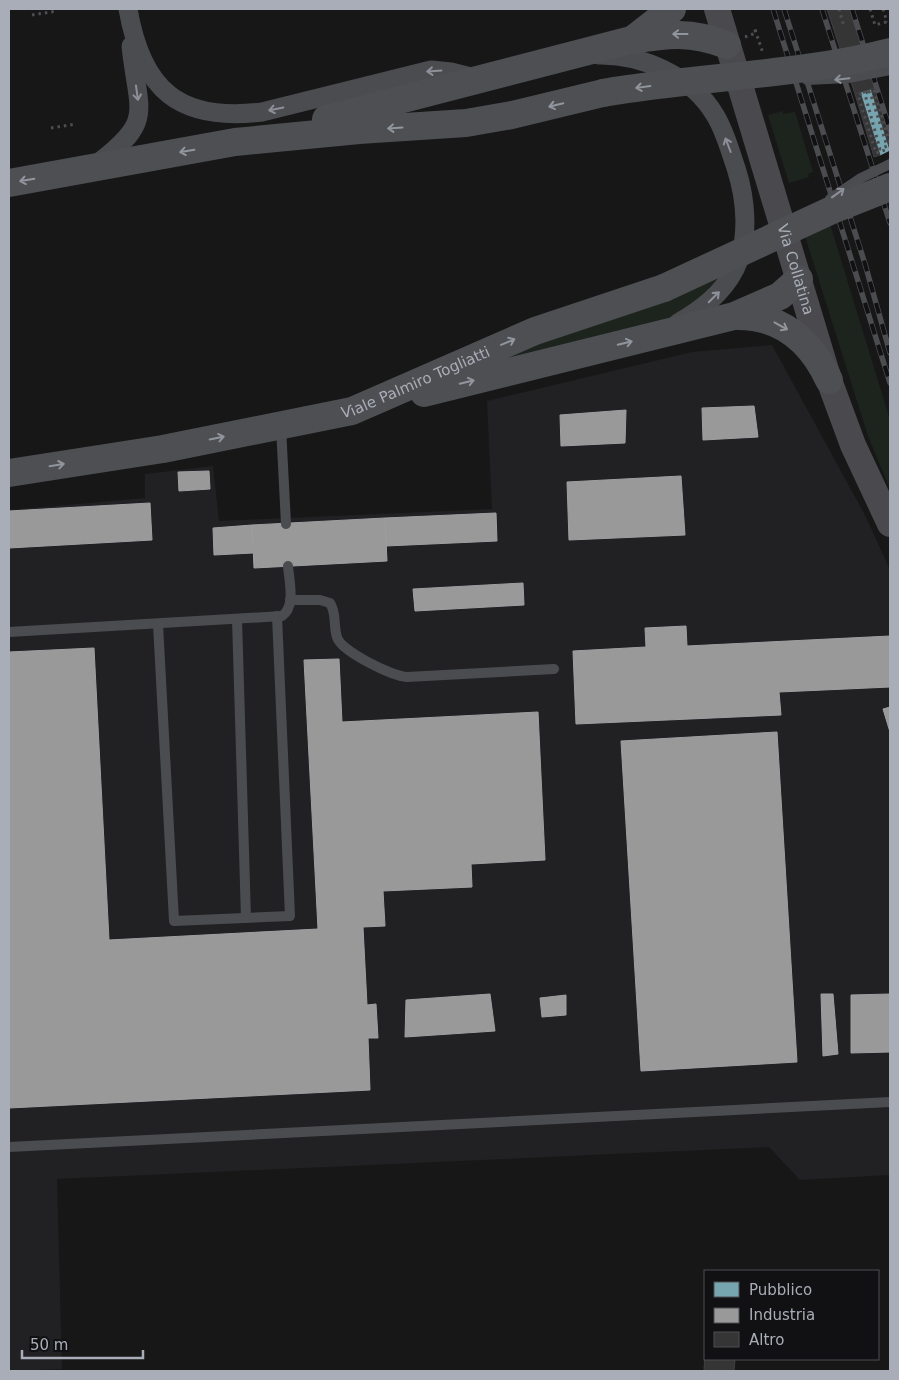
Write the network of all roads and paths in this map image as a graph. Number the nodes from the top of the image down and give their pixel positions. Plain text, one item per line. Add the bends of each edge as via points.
1 (672, 9) edge
2 (717, 9) edge
3 (839, 9) edge
4 (870, 9) edge
5 (883, 9) edge
6 (57, 11) dead end
7 (32, 14) dead end
8 (130, 18) edge
9 (889, 21) edge
10 (754, 26) dead end
11 (844, 27) dead end
12 (631, 40) junction
13 (734, 41) junction
14 (890, 52) edge
15 (563, 58) junction
16 (890, 70) edge
17 (744, 77) junction
18 (482, 80) junction
19 (866, 92) junction
20 (76, 124) dead end
21 (51, 128) dead end
22 (234, 142) junction
23 (890, 143) edge
24 (886, 151) edge
25 (890, 164) edge
26 (91, 168) junction
27 (9, 183) edge
28 (890, 187) edge
29 (801, 225) junction
30 (798, 280) junction
31 (734, 316) junction
32 (660, 334) junction
33 (829, 380) junction
34 (352, 411) junction
35 (281, 426) junction
36 (9, 473) edge
37 (286, 524) dead end
38 (890, 524) edge
39 (288, 566) dead end
40 (290, 600) junction
41 (277, 616) junction
42 (237, 619) junction
43 (158, 624) junction
44 (9, 632) edge
45 (554, 669) dead end
46 (246, 918) junction
47 (890, 1102) edge
48 (9, 1147) edge

1 - 12 main road
2 - 13 street, Via Collatina
3 - 11 path
4 - 9 path via 875,25
5 - 9 path
6 - 7 path
18 -> 8 street via 431,70 262,112 211,113 185,105 163,90 142,60
8 -> 26 street via 139,118 127,139
10 - 13 path via 756,33
13 -> 12 main road via 690,34
12 - 15 main road
13 - 30 street, Via Collatina
14 - 17 main road, bridge via 819,68
15 - 18 main road
32 -> 15 street via 710,302 738,261 744,202 731,155 713,111 667,71 622,56
16 -> 17 lane, bridge via 836,80
17 -> 22 main road, bridge via 603,94 466,123
18 - 22 main road
19 - 19 path via 880,148 887,146
19 - 23 path via 874,90
19 - 24 path via 858,95 876,153
20 - 21 path
22 -> 26 main road
24 - 24 path via 871,94 864,96
29 -> 25 lane, Viale Palmiro Togliatti, bridge via 850,185
26 -> 27 main road
28 - 29 main road, Viale Palmiro Togliatti, bridge
34 -> 29 main road, Viale Palmiro Togliatti, bridge via 534,331 664,288
30 - 31 main road via 780,296
30 - 33 street, Via Collatina
31 - 32 main road
31 -> 33 main road via 766,320 796,335 816,354
34 -> 32 main road
33 - 38 street, Via Collatina via 853,445
34 - 35 main road, Viale Palmiro Togliatti
36 -> 35 main road, Viale Palmiro Togliatti via 164,449
35 - 37 lane
39 - 40 lane
40 - 41 lane via 286,613
40 - 45 lane via 330,603 335,610 337,638 342,647 395,676
41 - 42 lane
41 - 46 lane via 290,916
42 - 43 lane
42 - 46 lane
43 - 44 lane
43 - 46 lane via 174,921
47 - 48 lane

